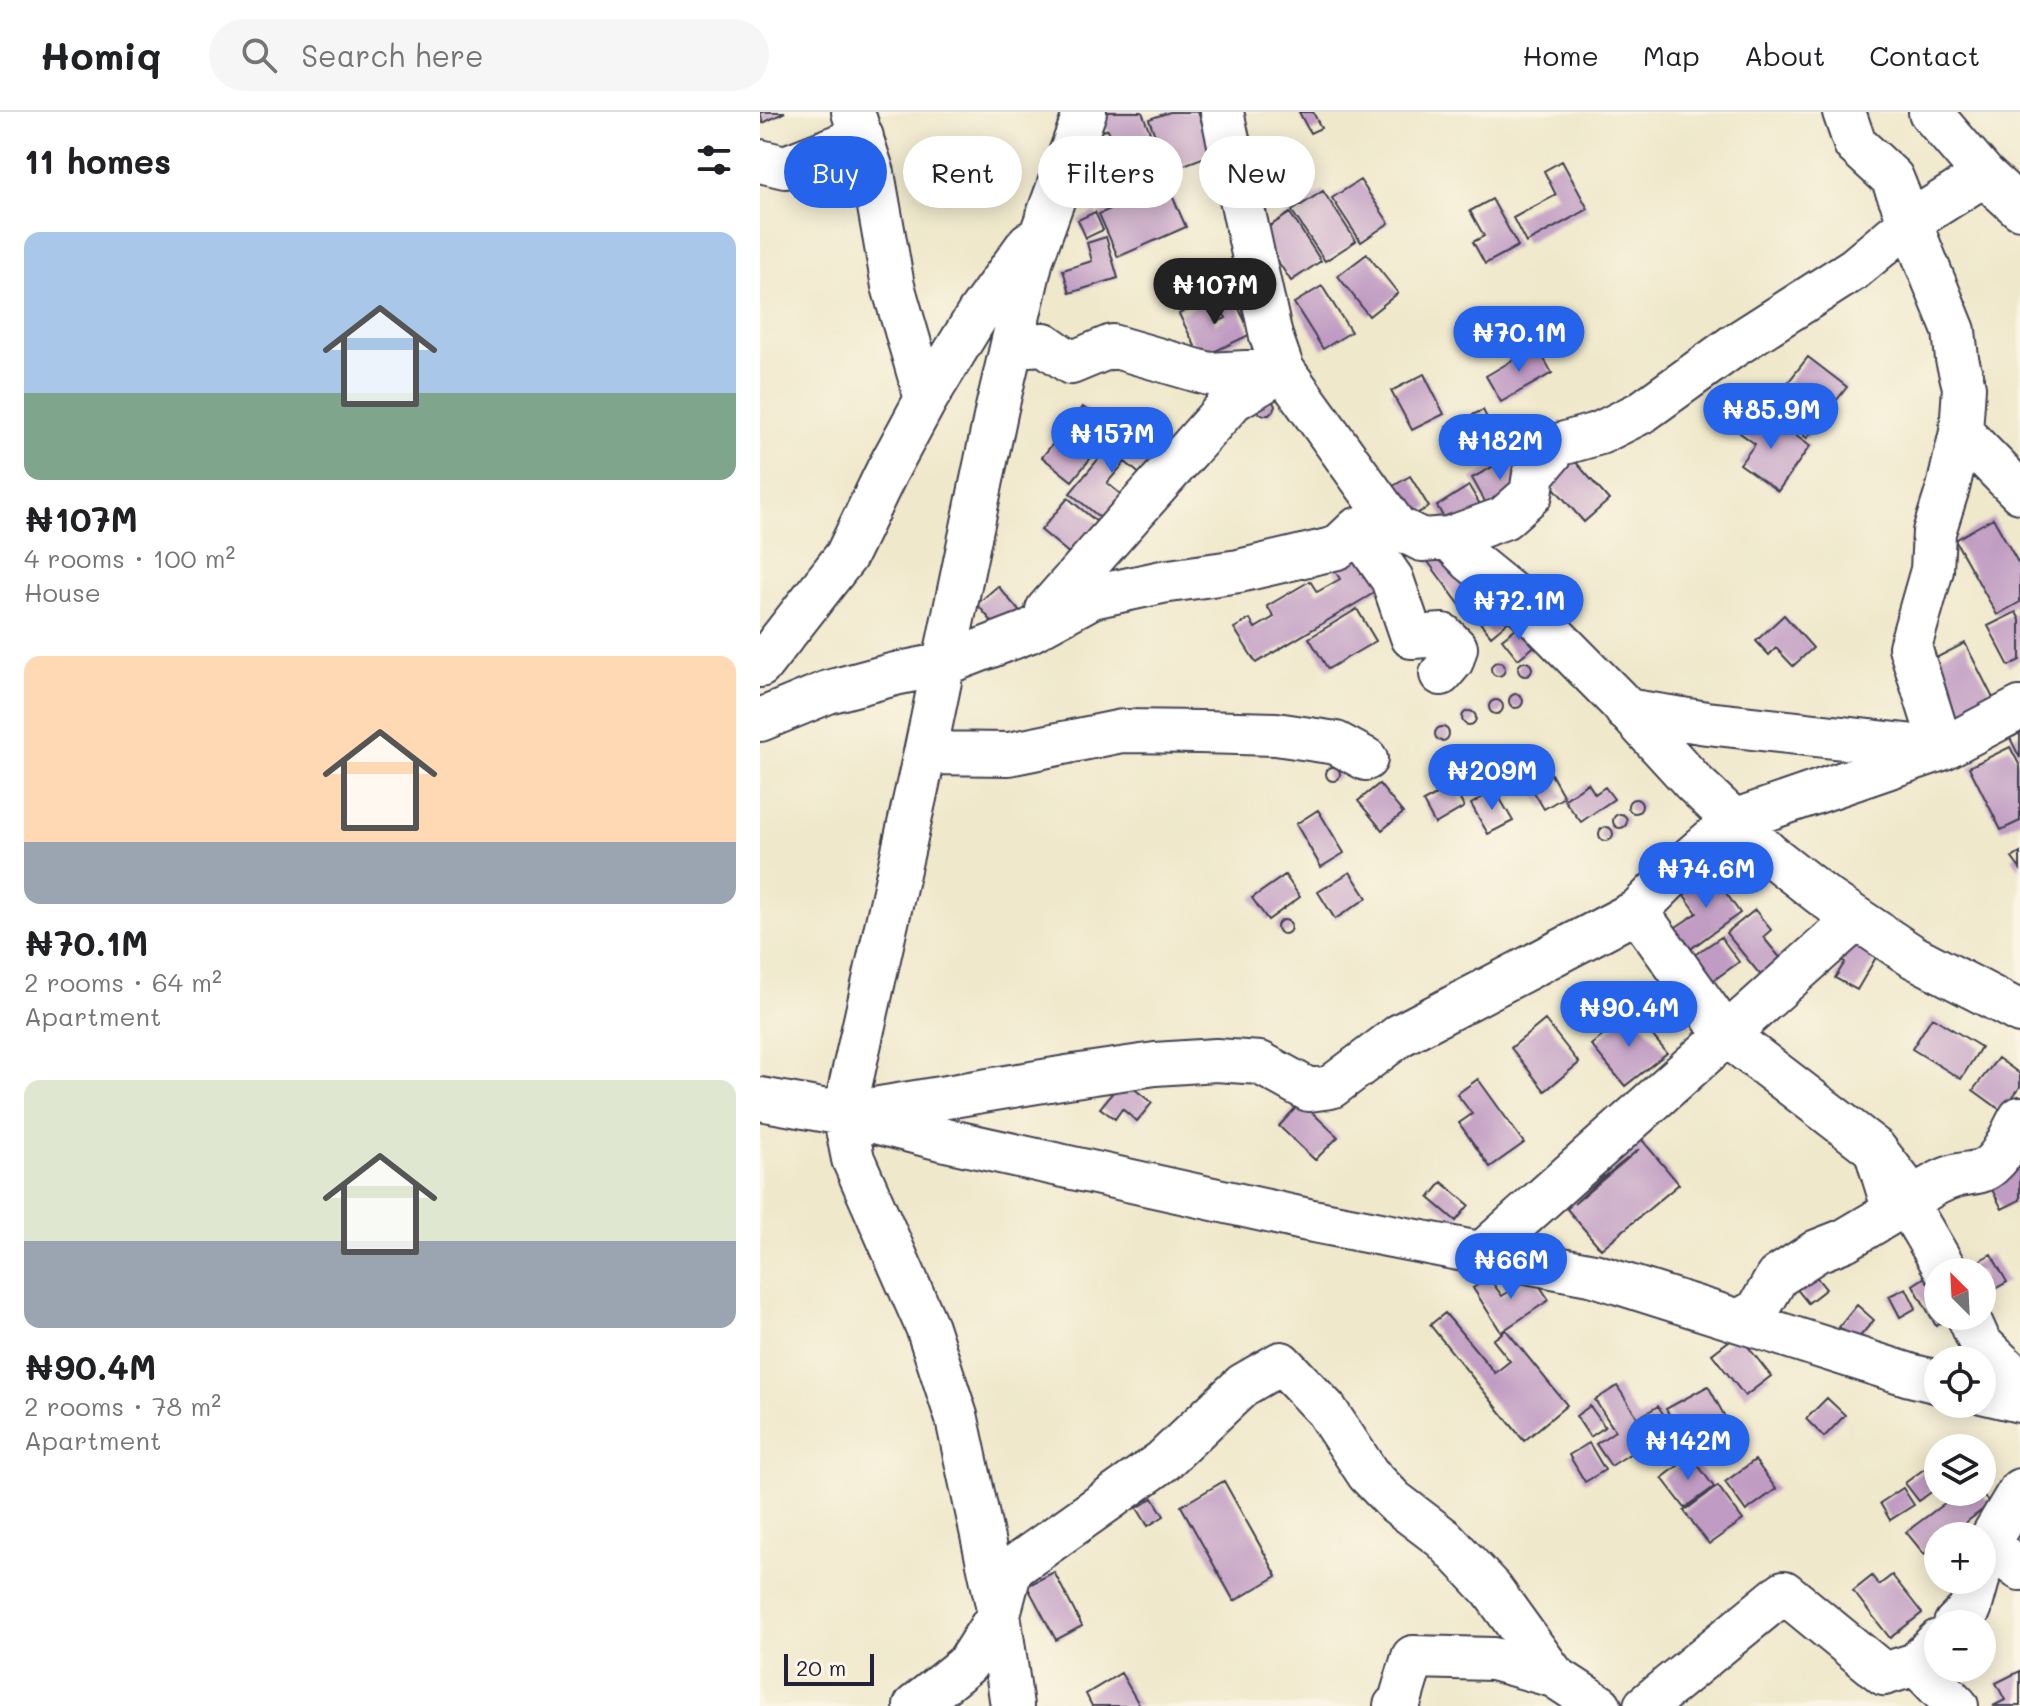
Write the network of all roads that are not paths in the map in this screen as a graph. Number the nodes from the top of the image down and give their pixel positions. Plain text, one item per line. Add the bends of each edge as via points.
1 (1085, 112) edge
2 (1222, 112) edge
3 (1844, 112) edge
4 (1930, 112) edge
5 (857, 124) edge
6 (760, 161) edge
7 (1984, 175) junction
8 (2020, 208) edge
9 (1048, 217) junction
10 (1910, 222) junction
11 (1012, 346) junction
12 (1283, 370) junction
13 (926, 399) junction
14 (1961, 432) junction
15 (2020, 492) edge
16 (1436, 539) junction
17 (1392, 579) junction
18 (1028, 632) junction
19 (944, 664) junction
20 (760, 666) edge
21 (1441, 674) dead end
22 (2020, 708) edge
23 (1626, 710) junction
24 (760, 720) edge
25 (1942, 749) junction
26 (925, 753) junction
27 (1366, 759) dead end
28 (1733, 821) junction
29 (1637, 911) junction
30 (1856, 919) junction
31 (2020, 1012) edge
32 (1725, 1034) junction
33 (760, 1099) edge
34 (844, 1114) junction
35 (2020, 1118) edge
36 (1875, 1149) junction
37 (1481, 1254) junction
38 (1939, 1258) edge
39 (1739, 1321) junction
40 (1974, 1330) edge
41 (1924, 1378) edge
42 (2020, 1382) edge
43 (1996, 1395) edge
44 (2020, 1401) edge
45 (2020, 1490) edge
46 (1996, 1554) edge
47 (999, 1614) junction
48 (1924, 1654) edge
49 (1554, 1676) junction
50 (1943, 1682) edge
51 (1663, 1698) edge
52 (915, 1706) edge
53 (1012, 1706) edge
54 (1395, 1706) edge
55 (1600, 1706) edge
56 (1957, 1706) edge

1 - 9 street
2 - 12 street
3 - 10 street via 1855,144 1892,178
4 - 7 street
5 - 6 street via 785,167
5 - 13 street via 873,173 893,286
7 - 8 street
7 - 10 street
9 - 11 street via 1032,259
9 - 13 street via 978,314
10 - 14 street via 1954,331 1964,387
10 - 16 street via 1854,269 1642,412 1600,433 1558,445 1534,474 1531,494 1504,518
11 - 12 street via 1044,344 1071,363 1112,346 1209,374
11 - 19 street
12 - 16 street via 1396,527
12 - 18 street via 1233,400
13 - 20 street via 846,556
14 - 15 street
14 - 25 street via 1910,647
16 - 17 street
16 - 23 street via 1519,600
17 - 18 street via 1357,529 1337,548 1092,597
17 - 21 street via 1412,637 1443,635 1456,648
18 - 19 street
19 - 24 street via 828,692
19 - 26 street
22 - 25 street
23 - 25 street
23 - 28 street
25 - 28 street
26 - 27 street via 1009,754 1122,731 1200,732 1276,734 1336,743
26 - 34 street
28 - 29 street
28 - 30 street
29 - 32 street
29 - 34 street via 1400,1035 1331,1087 1309,1090 1260,1063 1216,1060 1111,1070
30 - 31 street via 1914,957
30 - 32 street
32 - 36 street
32 - 37 street
33 - 34 street
34 - 37 street via 983,1149
34 - 47 street via 853,1159 927,1327 957,1419
35 - 36 street via 1988,1169 1958,1175 1913,1198
36 - 38 street
36 - 39 street via 1894,1211 1777,1277 1758,1310
37 - 39 street via 1594,1275
39 - 41 street
40 - 42 street via 1980,1343
43 - 44 street
45 - 46 street
47 - 49 street via 1011,1569 1163,1461 1243,1385 1281,1363 1326,1410 1368,1474 1444,1539 1492,1590
47 - 52 street via 967,1664
47 - 53 street
48 - 51 street via 1884,1674 1784,1592
49 - 54 street via 1493,1659 1413,1657
49 - 55 street
50 - 56 street

